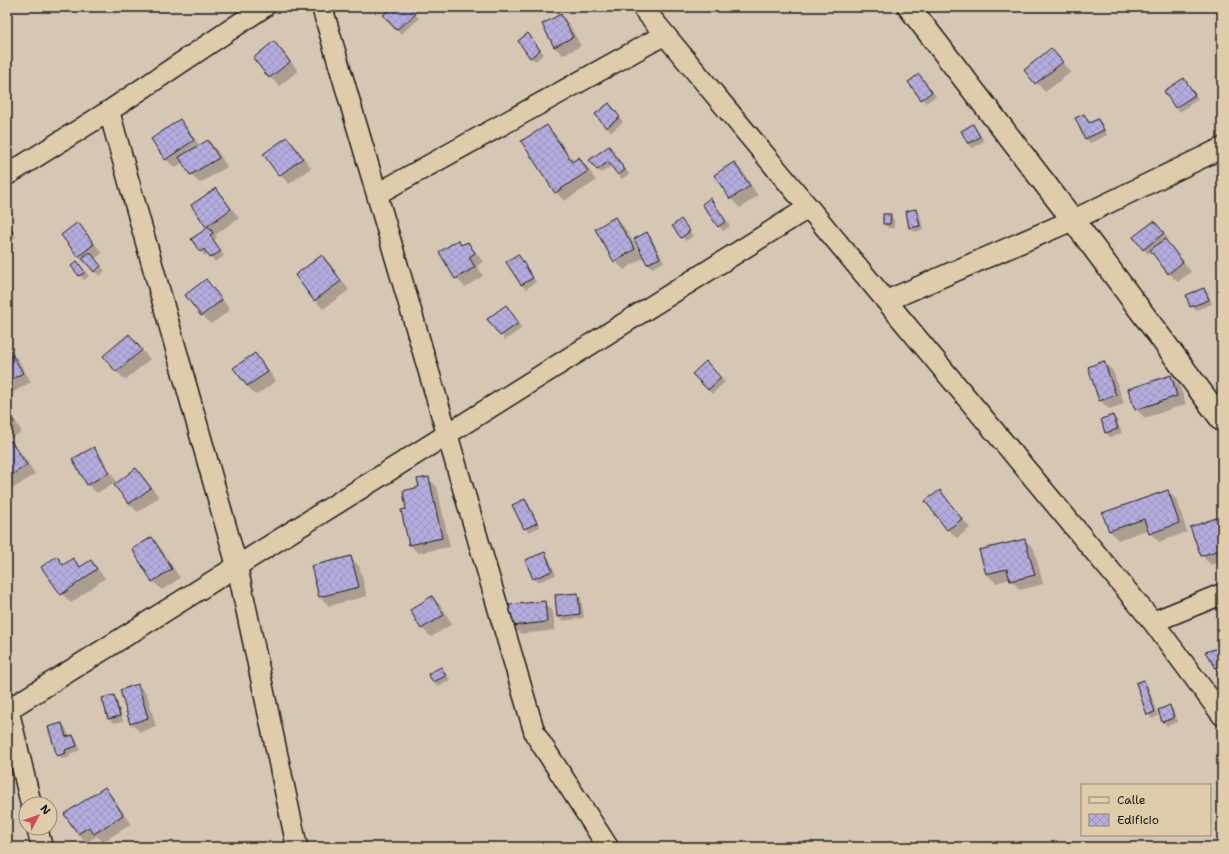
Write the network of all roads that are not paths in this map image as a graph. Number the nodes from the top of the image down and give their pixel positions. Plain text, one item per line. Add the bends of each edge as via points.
1 (264, 7) edge
2 (322, 7) edge
3 (642, 7) edge
4 (909, 7) edge
5 (664, 35) junction
6 (109, 111) junction
7 (1222, 148) edge
8 (7, 175) edge
9 (377, 194) junction
10 (808, 208) junction
11 (1073, 220) junction
12 (886, 301) junction
13 (1222, 420) edge
14 (447, 434) junction
15 (237, 566) junction
16 (1222, 594) edge
17 (1153, 622) junction
18 (8, 706) edge
19 (1222, 716) edge
20 (29, 796) edge
21 (39, 836) edge
22 (42, 847) edge
23 (297, 847) edge
24 (608, 847) edge

1 - 6 street
2 - 9 street
3 - 5 street
4 - 11 street
5 - 9 street
5 - 10 street
6 - 8 street
6 - 15 street
7 - 11 street
9 - 14 street
10 - 12 street
10 - 14 street
11 - 12 street
11 - 13 street
12 - 17 street
14 - 15 street
14 - 24 street via 535,734
15 - 18 street
15 - 23 street
16 - 17 street
17 - 19 street
18 - 20 street
21 - 22 street

